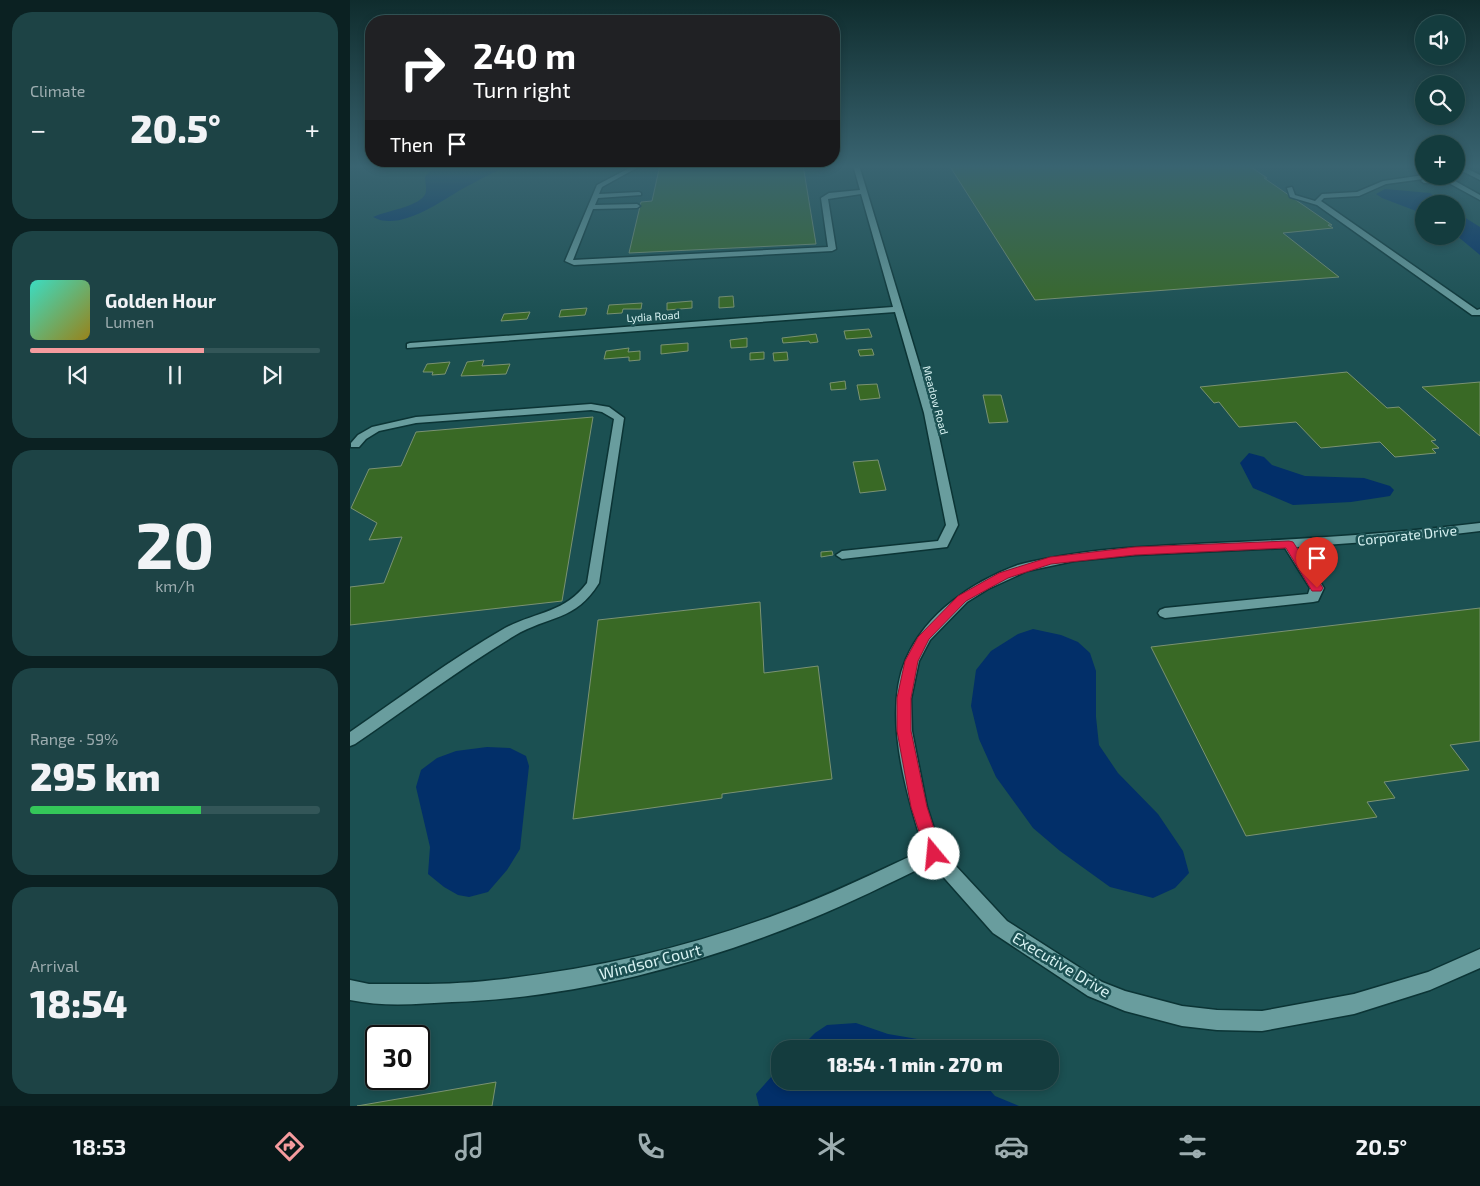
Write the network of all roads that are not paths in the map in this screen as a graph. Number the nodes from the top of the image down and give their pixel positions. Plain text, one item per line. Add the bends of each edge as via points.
1 (587, 217) edge
2 (827, 217) edge
3 (871, 217) edge
4 (1337, 217) edge
5 (898, 310) junction
6 (1480, 312) edge
7 (410, 346) dead end
8 (355, 445) dead end
9 (1480, 527) edge
10 (1289, 544) junction
11 (842, 555) dead end
12 (1165, 614) dead end
13 (350, 740) edge
14 (934, 854) junction
15 (1480, 958) edge
16 (350, 990) edge

1 - 2 street via 569,261 574,263 832,249
3 - 5 street, Meadow Road
4 - 6 street via 1475,313
5 - 7 street, Lydia Road
5 - 11 street, Meadow Road via 929,412 952,526 943,544
8 - 13 street via 376,429 416,420 591,407 605,409 619,418 593,583 586,595 556,615 512,631
9 - 10 street, Corporate Drive
10 - 12 street via 1317,588 1313,598
10 - 14 street, Corporate Drive via 1213,546 1074,557 1004,575 962,598 924,637 912,661 904,698 904,731 919,807
14 - 15 street, Executive Drive via 1000,927 1095,988 1125,1001 1172,1014 1262,1021 1326,1010 1430,981
14 - 16 street, Windsor Court via 756,932 638,966 494,990 369,994

